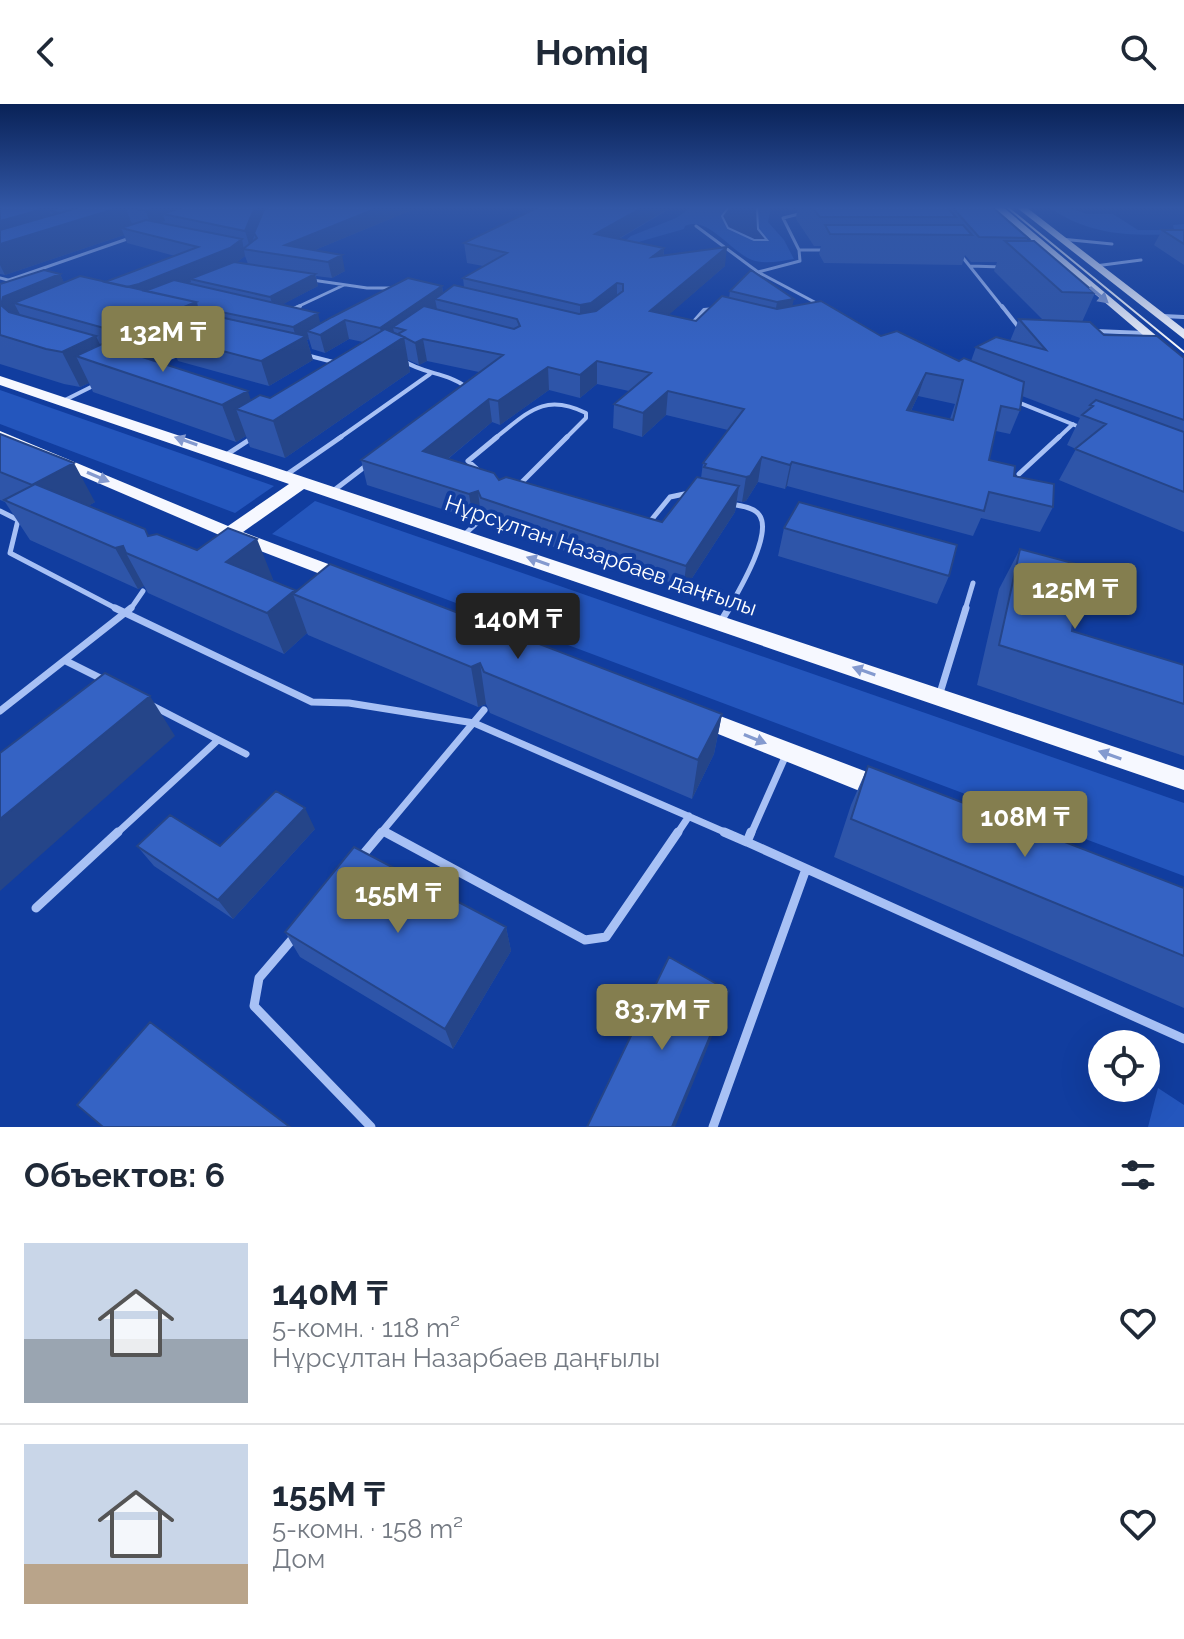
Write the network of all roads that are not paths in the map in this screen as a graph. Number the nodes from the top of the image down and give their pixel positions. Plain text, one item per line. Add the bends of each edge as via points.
1 (81, 255) edge
2 (735, 255) edge
3 (799, 255) edge
4 (960, 255) edge
5 (1053, 255) edge
6 (1081, 255) edge
7 (1141, 260) dead end
8 (970, 266) junction
9 (1095, 266) junction
10 (1012, 267) edge
11 (1054, 267) edge
12 (1067, 267) junction
13 (758, 272) junction
14 (0, 278) edge
15 (304, 279) edge
16 (9, 280) junction
17 (23, 284) edge
18 (344, 285) junction
19 (397, 288) edge
20 (823, 307) edge
21 (716, 310) edge
22 (1159, 316) junction
23 (1184, 317) edge
24 (294, 319) edge
25 (689, 327) edge
26 (1018, 329) junction
27 (1033, 329) edge
28 (1081, 331) edge
29 (1144, 333) junction
30 (1184, 335) edge
31 (1024, 336) edge
32 (196, 347) edge
33 (299, 351) edge
34 (398, 359) edge
35 (343, 364) edge
36 (1184, 366) edge
37 (140, 367) edge
38 (430, 374) junction
39 (0, 380) edge
40 (100, 383) edge
41 (465, 389) edge
42 (1008, 398) edge
43 (65, 400) junction
44 (1073, 424) junction
45 (1087, 429) edge
46 (259, 434) edge
47 (0, 436) edge
48 (226, 455) junction
49 (378, 457) edge
50 (488, 474) edge
51 (1019, 474) edge
52 (295, 478) junction
53 (508, 480) edge
54 (520, 483) junction
55 (333, 491) junction
56 (528, 495) edge
57 (698, 496) edge
58 (725, 503) edge
59 (0, 511) edge
60 (479, 521) edge
61 (639, 530) edge
62 (464, 536) junction
63 (227, 537) junction
64 (973, 583) dead end
65 (373, 589) edge
66 (143, 591) edge
67 (127, 614) junction
68 (720, 623) junction
69 (66, 661) junction
70 (108, 682) edge
71 (939, 697) junction
72 (149, 704) dead end
73 (674, 707) edge
74 (484, 710) dead end
75 (0, 711) edge
76 (474, 723) junction
77 (218, 740) junction
78 (787, 752) junction
79 (246, 754) dead end
80 (1184, 780) edge
81 (905, 798) edge
82 (689, 816) junction
83 (383, 831) junction
84 (747, 842) junction
85 (354, 865) edge
86 (806, 869) junction
87 (36, 908) dead end
88 (306, 922) edge
89 (1184, 1039) edge
90 (371, 1127) edge
91 (713, 1127) edge

1 - 16 lane
2 - 13 lane
3 - 13 lane via 800,261
4 - 8 lane
5 - 12 main road
6 - 9 main road
7 - 9 lane
8 - 10 lane
8 - 26 lane
9 - 22 main road
11 - 12 lane
12 -> 29 main road
13 - 20 lane
14 - 16 lane
15 - 18 lane
16 - 17 lane
18 - 19 lane
18 - 24 lane via 280,316
21 - 25 lane via 704,310
22 - 23 lane
22 - 30 main road
26 - 27 lane
26 - 31 lane
28 - 29 lane
29 - 36 main road
32 - 37 lane
33 - 35 lane
34 - 38 lane
38 - 41 lane
38 - 52 lane
39 - 43 main road, Нұрсұлтан Назарбаев даңғылы
40 - 43 lane
42 - 44 lane
48 -> 43 main road, Нұрсұлтан Назарбаев даңғылы
44 - 45 lane
44 - 51 lane
46 - 48 lane
47 -> 63 main road
48 - 52 main road, Нұрсұлтан Назарбаев даңғылы
49 - 55 lane
50 - 54 lane via 468,461 531,409 553,402 586,413 573,433
52 - 55 main road, Нұрсұлтан Назарбаев даңғылы
52 - 63 main road
53 - 54 lane
54 - 56 lane via 514,490
55 - 62 main road, Нұрсұлтан Назарбаев даңғылы
57 - 61 lane via 668,495
58 - 68 lane via 753,510 762,525 750,568
59 - 67 lane via 18,520 10,553
60 - 62 lane
68 -> 62 main road, Нұрсұлтан Назарбаев даңғылы
63 - 65 main road
64 - 71 lane
66 - 67 lane
67 - 69 lane
67 - 76 lane via 312,702
71 -> 68 main road, Нұрсұлтан Назарбаев даңғылы
69 - 70 lane
69 - 75 lane
80 -> 71 main road, Нұрсұлтан Назарбаев даңғылы
72 - 77 lane
73 -> 78 main road
74 - 76 lane
76 - 82 lane
76 - 83 lane
77 - 79 lane
77 - 87 lane
78 - 81 main road
78 - 84 lane
82 - 83 lane via 606,937 585,940
82 - 84 lane
83 - 85 lane
84 - 86 lane
86 - 89 lane
86 - 91 lane
88 - 90 lane via 259,978 254,1006

